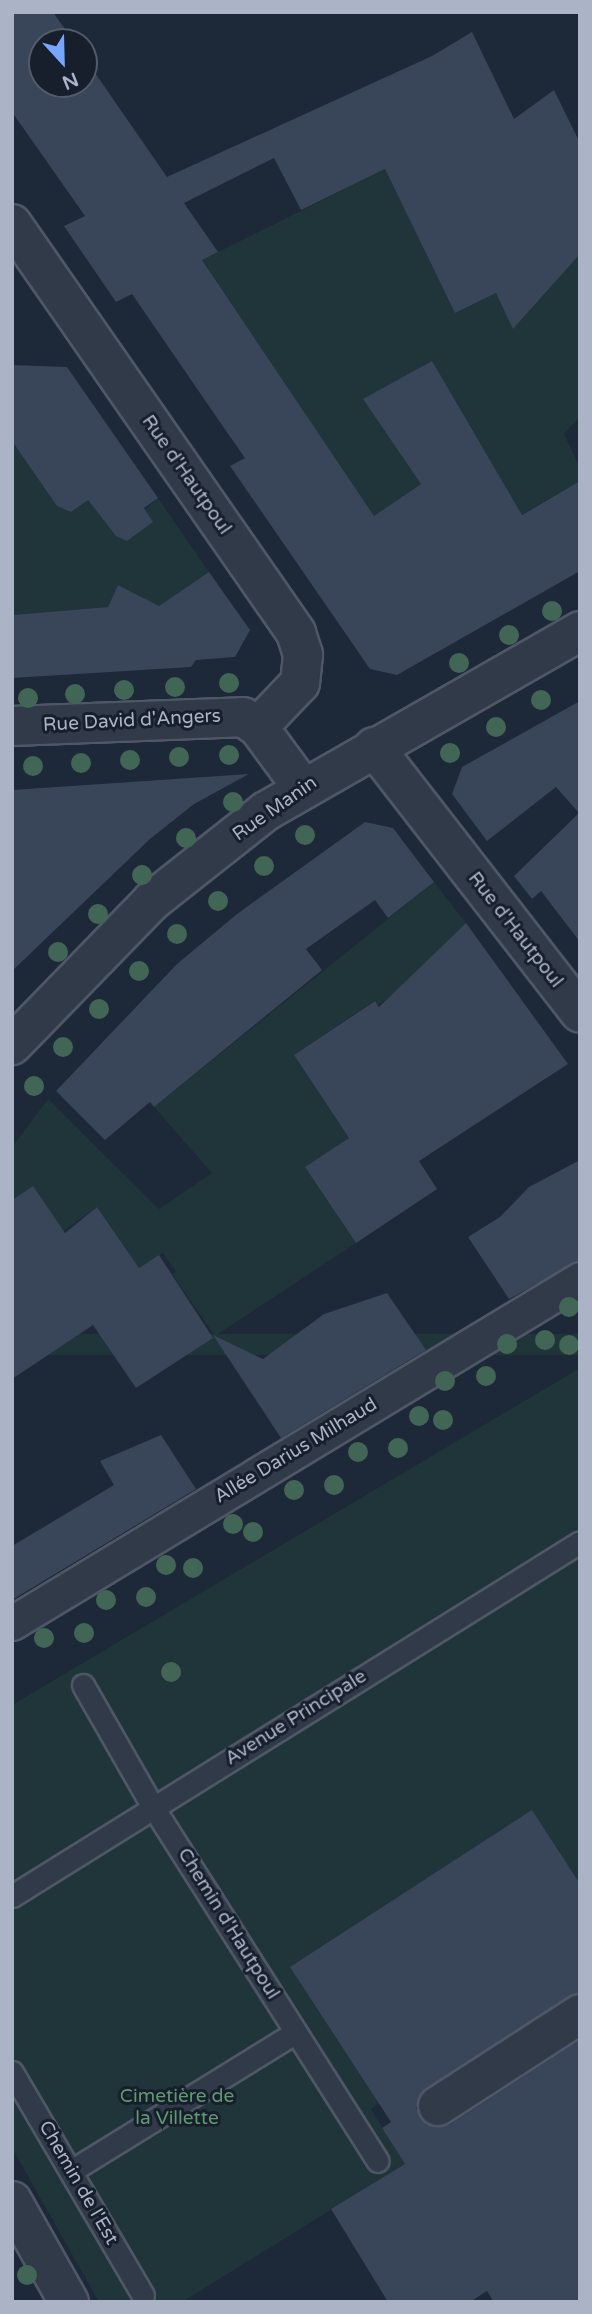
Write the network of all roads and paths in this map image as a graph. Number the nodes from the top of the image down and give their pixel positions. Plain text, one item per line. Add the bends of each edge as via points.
1 (12, 224) edge
2 (580, 631) edge
3 (12, 726) edge
4 (258, 727) junction
5 (374, 747) junction
6 (303, 788) junction
7 (580, 1013) edge
8 (12, 1045) edge
9 (580, 1279) edge
10 (580, 1542) edge
11 (12, 1623) edge
12 (83, 1685) dead end
13 (153, 1807) junction
14 (12, 1896) edge
15 (580, 2014) edge
16 (296, 2032) junction
17 (12, 2072) edge
18 (438, 2106) dead end
19 (378, 2161) dead end
20 (71, 2171) junction
21 (12, 2201) edge
22 (143, 2295) dead end
23 (69, 2302) edge

1 - 4 street, Rue d'Hautpoul via 296,633 303,655 300,683
2 - 5 street, Rue Manin
3 - 4 street, Rue David d'Angers via 222,716 243,717
4 - 6 street
5 - 6 street, Rue Manin
5 - 7 street, Rue d'Hautpoul
6 - 8 street, Rue Manin via 152,901
9 - 11 street, Allée Darius Milhaud
10 - 13 lane, Avenue Principale
12 - 13 lane, Chemin d'Hautpoul
13 - 14 lane, Avenue Principale
13 - 16 lane, Chemin d'Hautpoul
15 - 18 street
16 - 19 lane, Chemin d'Hautpoul
16 - 20 lane
17 - 20 lane, Chemin de l'Est
20 - 22 lane, Chemin de l'Est
21 - 23 street

